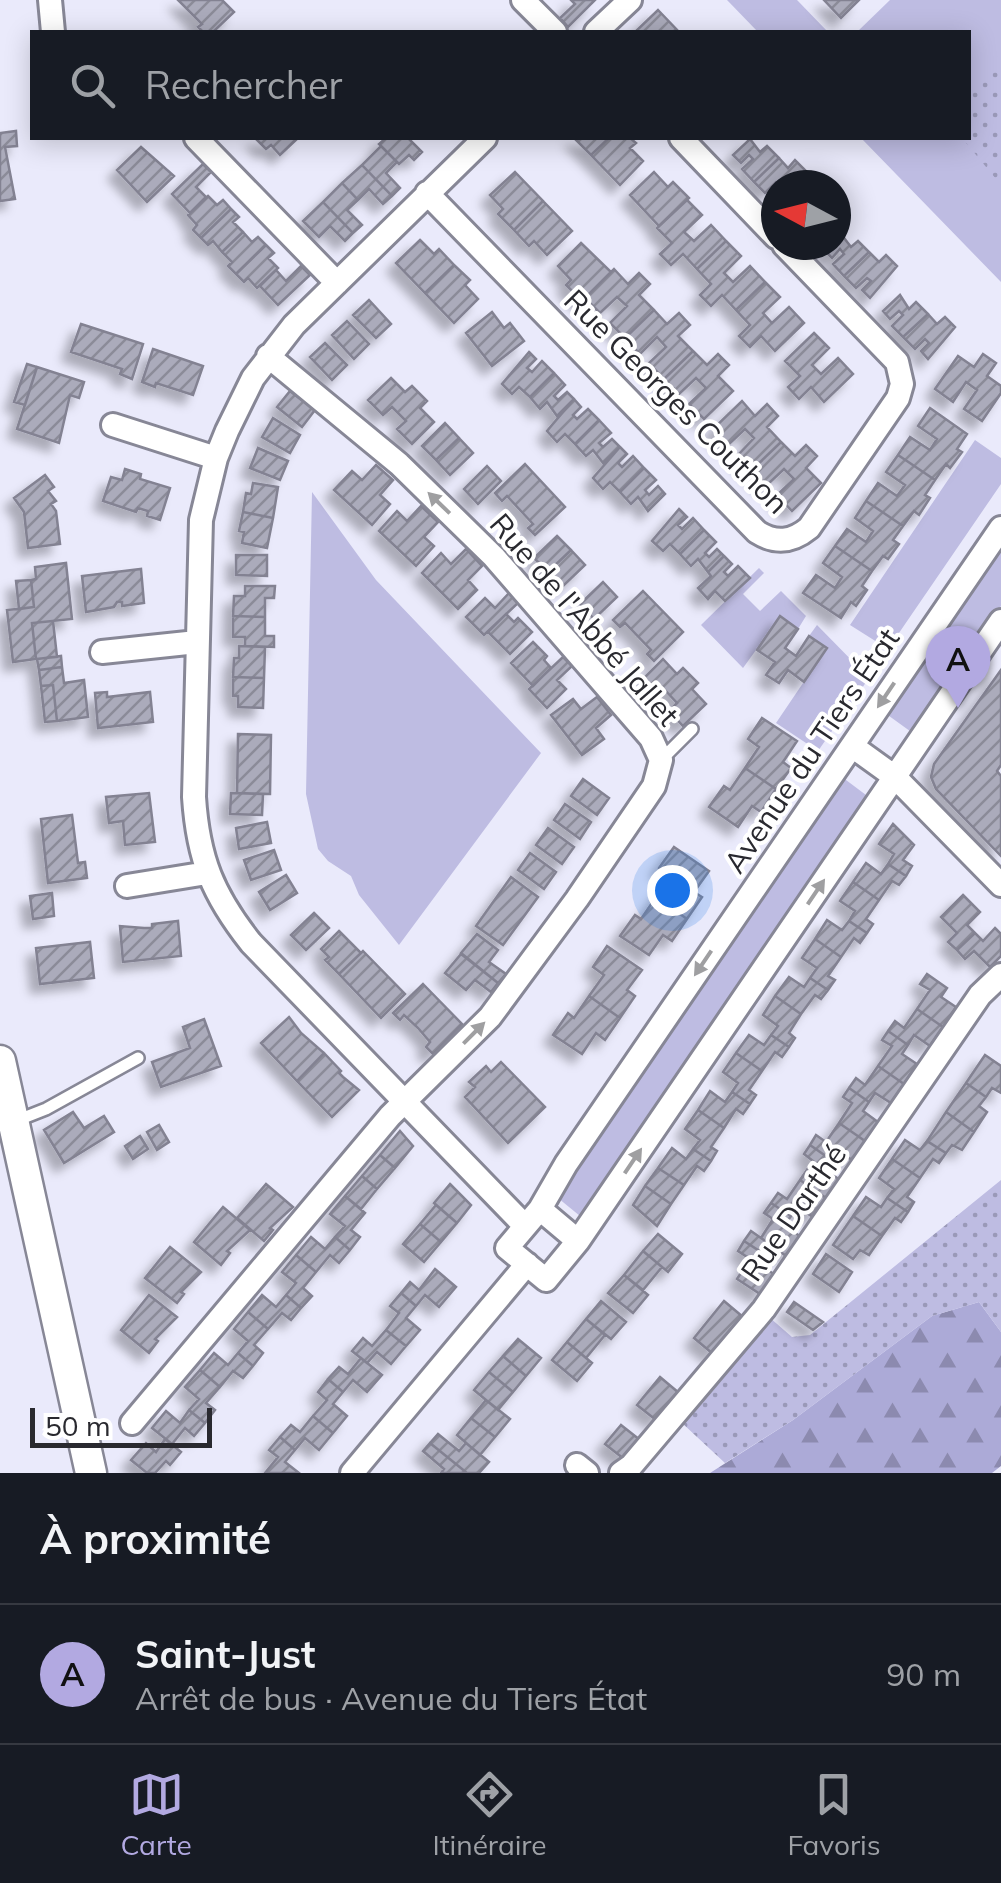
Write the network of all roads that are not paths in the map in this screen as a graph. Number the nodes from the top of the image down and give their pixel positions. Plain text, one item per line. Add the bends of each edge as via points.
1 (50, 0) edge
2 (524, 0) edge
3 (630, 0) edge
4 (53, 30) edge
5 (553, 30) edge
6 (598, 30) edge
7 (198, 140) edge
8 (483, 140) edge
9 (683, 140) edge
10 (427, 193) junction
11 (761, 221) edge
12 (798, 260) edge
13 (337, 283) junction
14 (268, 356) junction
15 (113, 424) dead end
16 (216, 458) junction
17 (1001, 528) edge
18 (1001, 621) edge
19 (197, 642) junction
20 (102, 652) dead end
21 (692, 729) dead end
22 (852, 746) junction
23 (662, 760) junction
24 (894, 776) junction
25 (207, 874) junction
26 (1001, 885) edge
27 (127, 886) dead end
28 (1001, 975) edge
29 (138, 1058) dead end
30 (0, 1060) edge
31 (405, 1102) junction
32 (10, 1134) edge
33 (532, 1218) junction
34 (578, 1241) junction
35 (527, 1264) junction
36 (132, 1423) dead end
37 (91, 1473) edge
38 (352, 1473) edge
39 (621, 1473) edge

1 - 4 street
2 - 5 street
3 - 6 street
7 - 13 street
8 - 10 street
9 - 11 street
10 - 12 street, Rue Georges Couthon via 757,532 776,541 808,528 902,384 897,362
10 - 13 street
13 - 14 street
14 - 16 street
23 -> 14 street, Rue de l'Abbé Jallet via 651,738 494,557 400,464
15 - 16 street
16 - 19 street via 202,520
17 -> 22 street, Avenue du Tiers État
18 - 24 street
19 - 20 street
19 - 25 street via 194,798
21 - 23 lane
22 - 24 street
22 -> 33 street, Avenue du Tiers État
31 -> 23 street, Rue de l'Abbé Jallet via 484,1024 536,957 654,786
24 - 26 street
34 -> 24 street
25 - 27 street
25 - 31 street via 251,943
28 - 39 street, Rue Darthé via 980,995 764,1309
29 - 32 lane
30 - 32 main road
31 - 33 street
31 - 36 street, Rue de l'Abbé Jallet
32 - 37 main road
33 - 34 street
33 - 35 street via 507,1248
34 - 35 street via 546,1280
35 - 38 street

